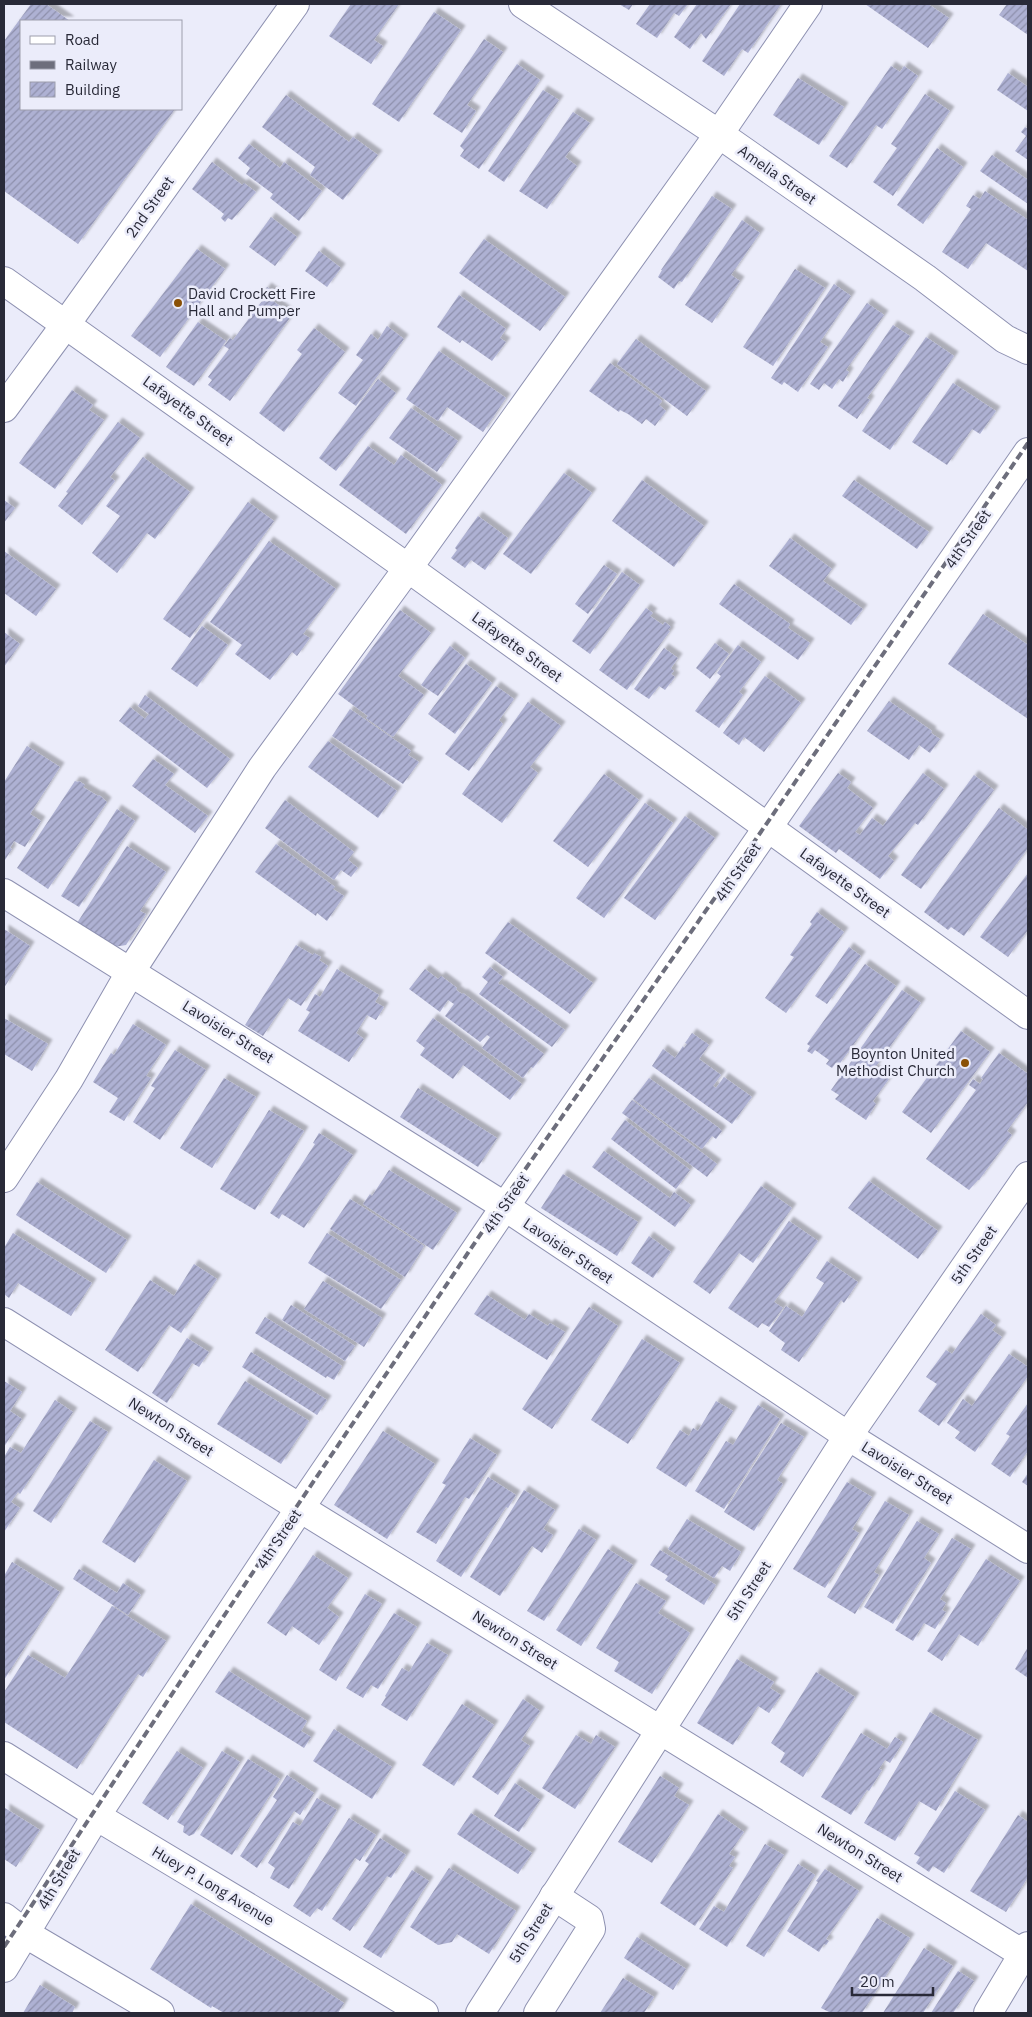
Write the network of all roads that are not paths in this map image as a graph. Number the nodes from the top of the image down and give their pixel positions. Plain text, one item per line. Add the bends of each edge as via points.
1 (295, 4) edge
2 (522, 4) edge
3 (808, 4) edge
4 (719, 134) junction
5 (4, 281) edge
6 (66, 324) junction
7 (1028, 350) edge
8 (4, 408) edge
9 (1028, 452) edge
10 (408, 568) junction
11 (768, 828) junction
12 (4, 893) edge
13 (131, 971) junction
14 (1028, 1015) edge
15 (1028, 1176) edge
16 (4, 1178) edge
17 (504, 1208) junction
18 (4, 1322) edge
19 (848, 1436) junction
20 (300, 1508) junction
21 (1028, 1549) edge
22 (660, 1729) junction
23 (4, 1756) edge
24 (96, 1816) junction
25 (554, 1896) junction
26 (4, 1917) edge
27 (26, 1934) junction
28 (1027, 1952) edge
29 (4, 1968) edge
30 (160, 2013) edge
31 (424, 2013) edge
32 (480, 2013) edge
33 (538, 2013) edge
34 (988, 2013) edge

1 - 6 street, 2nd Street
2 - 4 street, Amelia Street
3 - 4 street
4 - 7 street, Amelia Street via 925,278 1005,339
4 - 10 street
5 - 6 street, Lafayette Street
6 - 8 street, 2nd Street
6 - 10 street, Lafayette Street
9 - 11 street, 4th Street
10 - 11 street, Lafayette Street
10 - 13 street via 262,768
11 - 14 street, Lafayette Street
11 - 17 street, 4th Street
12 - 13 street, Lavoisier Street
13 - 16 street via 69,1079
13 - 17 street, Lavoisier Street
15 - 19 street, 5th Street
17 - 19 street, Lavoisier Street
17 - 20 street, 4th Street
18 - 20 street, Newton Street
19 - 21 street, Lavoisier Street
19 - 22 street, 5th Street
20 - 22 street, Newton Street
20 - 24 street, 4th Street
22 - 25 street, 5th Street
22 - 28 street, Newton Street
23 - 24 street, Huey P. Long Avenue
24 - 27 street, 4th Street
24 - 31 street, Huey P. Long Avenue
25 - 32 street, 5th Street
25 - 33 street via 589,1919 590,1929
26 - 27 street
27 - 29 street, 4th Street
27 - 30 street
28 - 34 street

